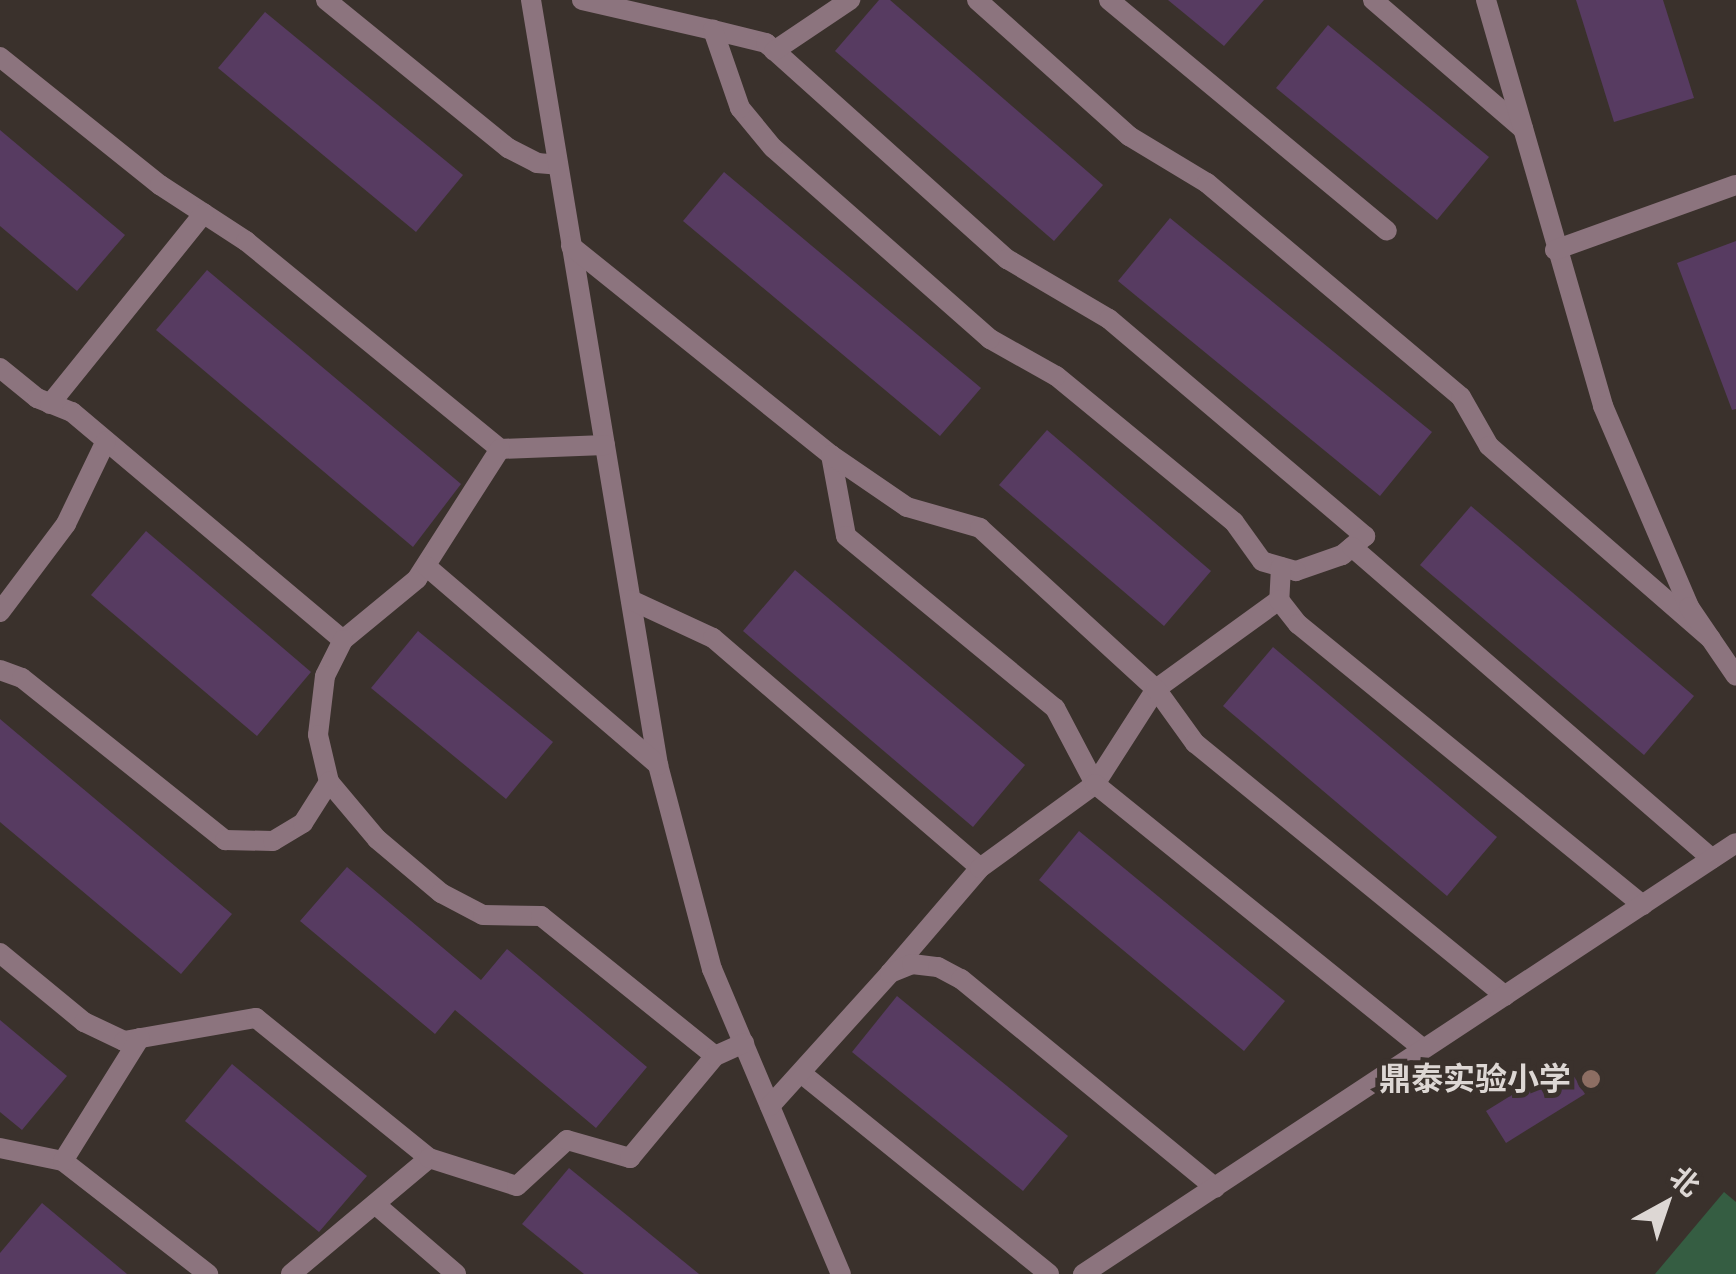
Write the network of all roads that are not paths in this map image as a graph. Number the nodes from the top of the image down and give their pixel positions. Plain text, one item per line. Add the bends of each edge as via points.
1 (326, 0) edge
2 (531, 0) edge
3 (582, 0) edge
4 (850, 0) edge
5 (977, 0) edge
6 (1109, 0) edge
7 (1373, 0) edge
8 (1486, 0) edge
9 (714, 30) junction
10 (774, 51) junction
11 (0, 56) edge
12 (1522, 129) junction
13 (558, 165) junction
14 (1736, 185) edge
15 (204, 214) junction
16 (1388, 232) dead end
17 (571, 246) junction
18 (1556, 250) junction
19 (0, 368) edge
20 (50, 404) junction
21 (106, 441) junction
22 (604, 445) junction
23 (500, 449) junction
24 (831, 456) junction
25 (1352, 547) junction
26 (426, 566) junction
27 (1281, 567) junction
28 (631, 600) junction
29 (1279, 600) junction
30 (0, 612) edge
31 (343, 640) junction
32 (1723, 649) edge
33 (0, 670) edge
34 (1736, 676) edge
35 (1156, 689) junction
36 (658, 764) junction
37 (329, 782) junction
38 (1095, 784) junction
39 (1736, 843) edge
40 (1712, 859) junction
41 (980, 868) junction
42 (1644, 905) junction
43 (0, 953) edge
44 (890, 973) junction
45 (1505, 996) junction
46 (140, 1038) junction
47 (744, 1043) junction
48 (1424, 1050) junction
49 (715, 1056) junction
50 (801, 1073) junction
51 (770, 1106) junction
52 (0, 1148) edge
53 (429, 1158) junction
54 (63, 1160) junction
55 (1214, 1188) junction
56 (375, 1204) junction
57 (208, 1274) edge
58 (290, 1274) edge
59 (456, 1274) edge
60 (842, 1274) edge
61 (1049, 1274) edge
62 (1083, 1274) edge

1 - 13 lane via 508,148 537,164
2 - 13 lane
3 - 9 lane
4 - 10 lane
5 - 32 lane via 1128,136 1207,182 1461,397 1488,446
6 - 16 lane
7 - 12 lane
8 - 12 lane
9 - 10 lane
9 - 27 lane via 740,108 842,214 990,339 1056,376 1234,522 1262,561
10 - 25 lane via 1007,258 1110,320 1366,536
11 - 15 lane via 86,129
12 - 18 lane
13 - 17 lane
14 - 18 lane
15 - 20 lane
15 - 23 lane
17 - 22 lane
17 - 24 lane
18 - 32 lane via 1603,406 1689,607
19 - 20 lane
20 - 21 lane
21 - 30 lane via 66,524
21 - 31 lane
22 - 23 lane
22 - 28 lane
23 - 26 lane
24 - 35 lane via 907,508 980,528
24 - 38 lane via 846,536 1056,708
25 - 27 lane via 1296,571
25 - 40 lane
26 - 31 lane
26 - 36 lane
27 - 29 lane
28 - 36 lane
28 - 41 lane via 714,638
29 - 35 lane
29 - 42 lane via 1298,624
31 - 37 lane via 326,676 318,735
32 - 34 lane
33 - 37 lane via 22,678 225,840 273,841 303,823
35 - 38 lane
35 - 45 lane via 1195,743
36 - 47 lane via 712,969
37 - 49 lane via 378,839 441,893 484,915 541,916
38 - 41 lane
38 - 48 lane
39 - 40 lane
40 - 42 lane
41 - 44 lane
42 - 45 lane
43 - 46 lane via 84,1022 124,1040
44 - 50 lane
44 - 55 lane via 912,964 961,979
45 - 48 lane
46 - 53 lane via 256,1018
46 - 54 lane
47 - 49 lane
47 - 51 lane
48 - 55 lane
49 - 53 lane via 630,1158 567,1140 517,1186
50 - 51 lane
50 - 61 lane
51 - 60 lane
52 - 54 lane
53 - 56 lane
54 - 57 lane
55 - 62 lane
56 - 58 lane
56 - 59 lane

